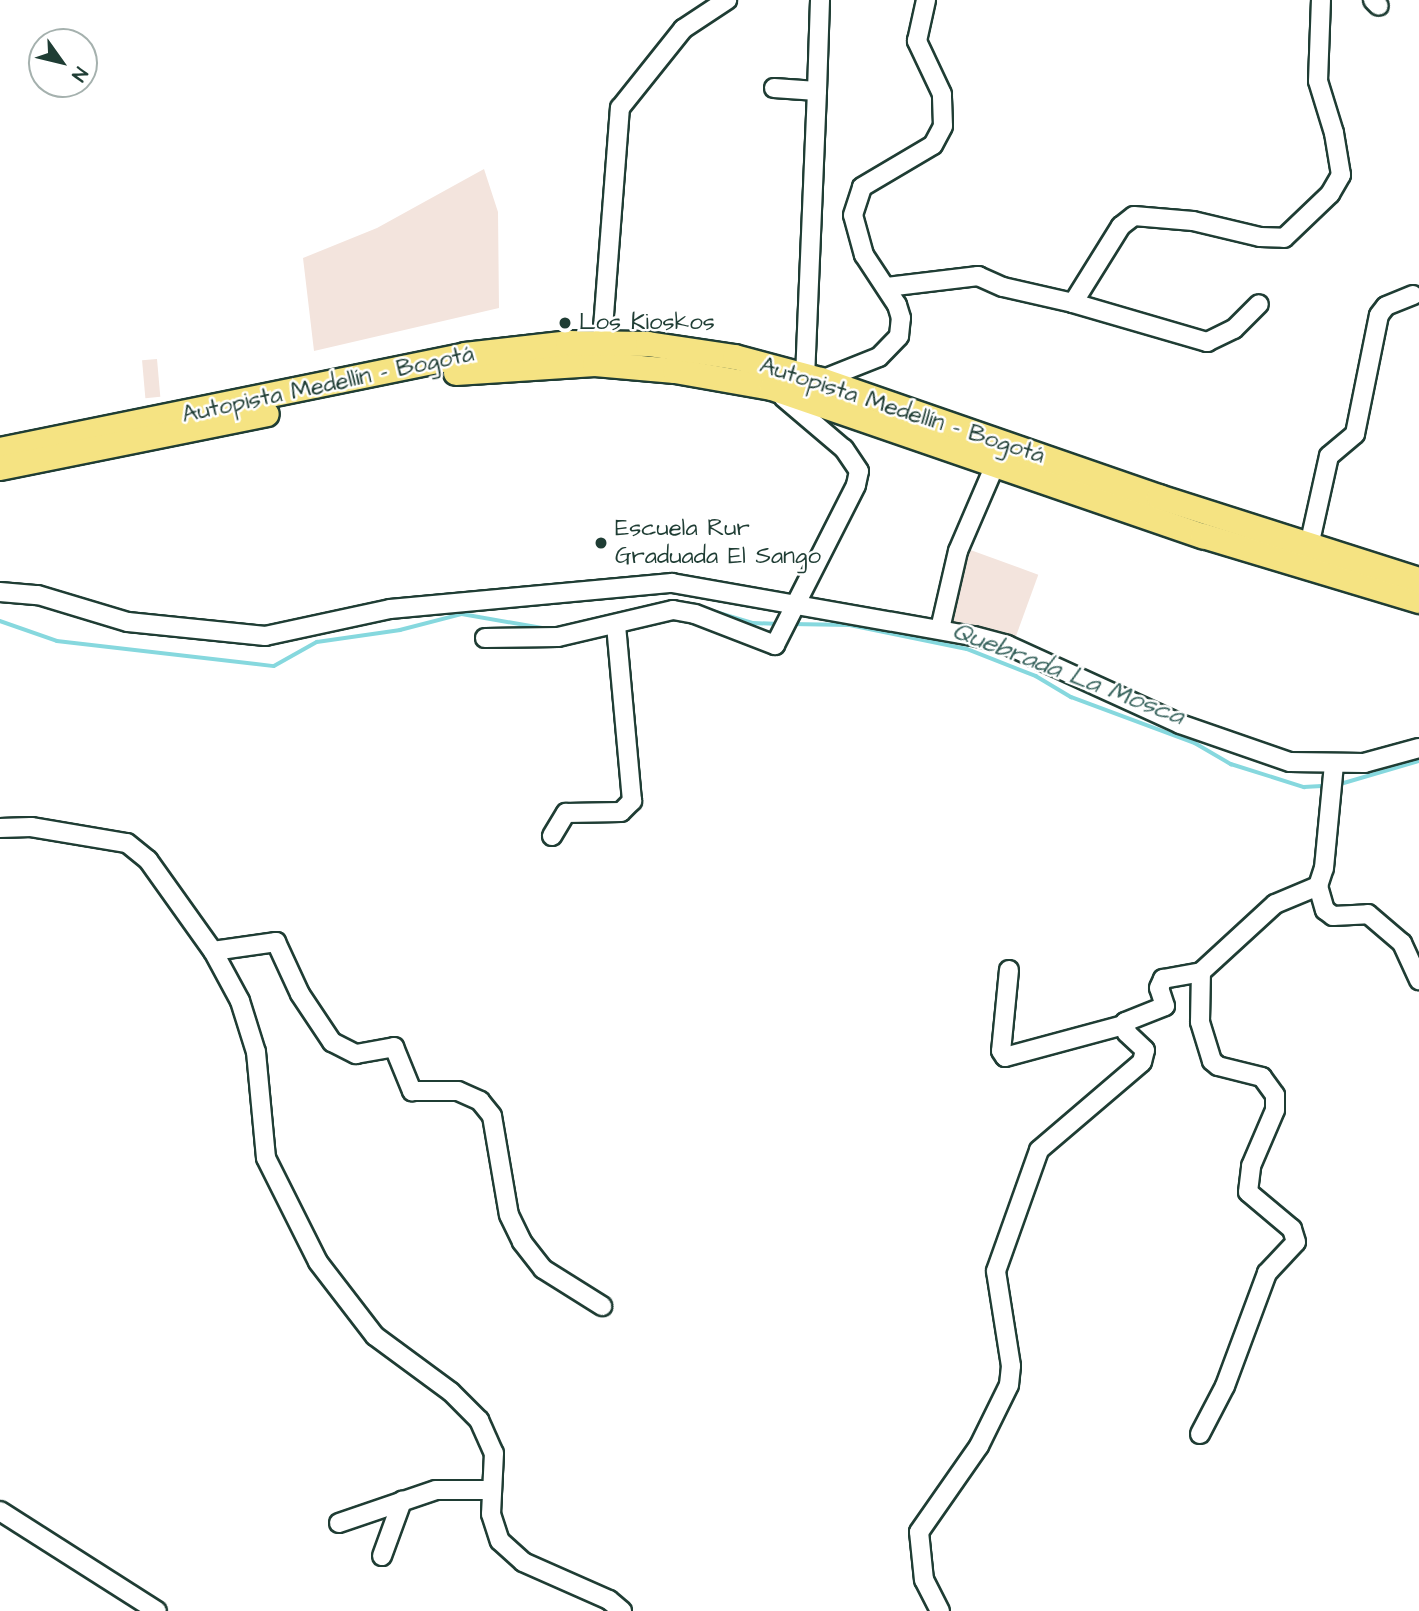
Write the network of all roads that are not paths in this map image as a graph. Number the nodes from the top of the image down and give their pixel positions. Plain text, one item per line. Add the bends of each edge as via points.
1 (727, 0) edge
2 (820, 0) edge
3 (926, 0) edge
4 (1321, 0) edge
5 (775, 88) dead end
6 (817, 91) junction
7 (887, 287) junction
8 (1413, 295) dead end
9 (1073, 303) junction
10 (1259, 304) dead end
11 (602, 341) junction
12 (813, 378) junction
13 (772, 388) junction
14 (0, 450) edge
15 (995, 465) junction
16 (0, 468) edge
17 (1310, 545) junction
18 (1419, 580) edge
19 (0, 592) edge
20 (1419, 601) edge
21 (786, 619) junction
22 (616, 625) junction
23 (940, 629) junction
24 (485, 638) dead end
25 (1419, 748) edge
26 (1333, 779) junction
27 (0, 828) edge
28 (552, 836) dead end
29 (1318, 886) junction
30 (213, 951) junction
31 (1009, 970) dead end
32 (1201, 972) junction
33 (1419, 980) edge
34 (1124, 1025) junction
35 (602, 1306) dead end
36 (1200, 1433) dead end
37 (489, 1490) junction
38 (402, 1501) junction
39 (0, 1511) edge
40 (339, 1523) dead end
41 (382, 1556) dead end
42 (157, 1611) edge
43 (622, 1611) edge
44 (940, 1611) edge

1 - 11 street via 683,29 620,108
2 - 6 street
3 - 7 street via 917,41 942,94 943,126 933,145 862,187 853,215 864,255
4 - 9 street via 1318,81 1341,175 1330,194 1290,234 1277,239 1193,221 1134,216 1121,226
5 - 6 street
6 - 12 street
7 - 9 street via 980,276 1003,287
7 - 12 street via 901,318 894,344 866,364
8 - 17 street via 1386,306 1379,315 1355,434 1329,456
9 - 10 street via 1207,342 1234,329
11 - 12 highway, Autopista Medellín - Bogotá via 691,349
11 - 14 highway, Autopista Medellín - Bogotá via 465,355
12 - 17 highway, Autopista Medellín - Bogotá
13 - 15 highway, Autopista Medellín - Bogotá
13 - 16 highway, Autopista Medellín - Bogotá via 675,371 595,364 504,367 453,373
13 - 21 street via 844,449 859,471 856,485
15 - 20 highway, Autopista Medellín - Bogotá via 1280,561
15 - 23 street via 958,551
17 - 18 highway, Autopista Medellín - Bogotá
19 - 21 street via 38,595 128,622 264,636 390,609 574,594 658,582
21 - 22 street via 775,645 673,610
21 - 23 street
22 - 24 street via 558,637
22 - 28 street via 632,801 621,812 566,813
23 - 26 street via 1007,645 1212,737
25 - 26 street via 1364,763
26 - 29 street
27 - 30 street via 43,828 127,843 148,860
29 - 32 street via 1275,904
29 - 33 street via 1325,911 1333,916 1368,914 1402,943
30 - 35 street via 275,942 300,994 332,1042 356,1054 394,1047 412,1091 458,1091 480,1101 492,1116 509,1215 522,1242 543,1269
30 - 37 street via 240,1001 256,1052 266,1158 288,1207 341,1297 375,1336 451,1392 479,1420 494,1453
31 - 34 street via 1001,1051 1005,1057
32 - 34 street via 1163,979 1159,988 1165,1006 1127,1019
32 - 36 street via 1200,1022 1212,1061 1262,1077 1275,1095 1275,1110 1251,1166 1248,1192 1292,1229 1296,1242 1267,1273 1225,1386
34 - 44 street via 1144,1050 1142,1062 1043,1144 999,1261 996,1282 1011,1366 1009,1385 979,1446 919,1532 924,1580
37 - 38 street via 436,1490
37 - 43 street via 500,1541 523,1562 609,1600
38 - 40 street
38 - 41 street
39 - 42 street

